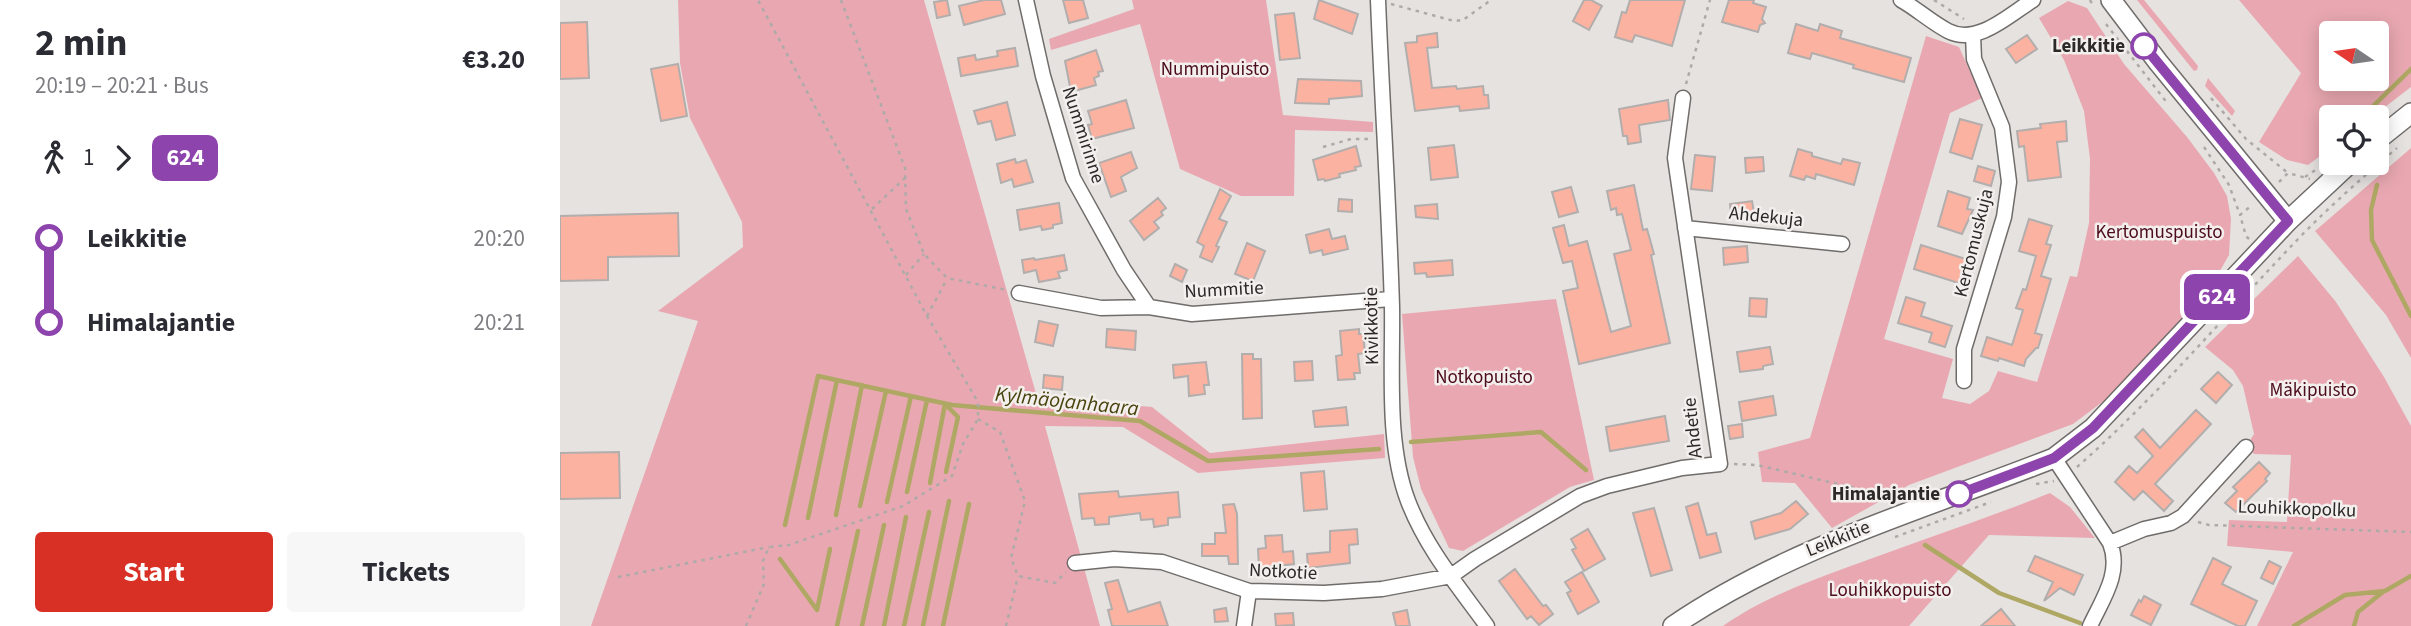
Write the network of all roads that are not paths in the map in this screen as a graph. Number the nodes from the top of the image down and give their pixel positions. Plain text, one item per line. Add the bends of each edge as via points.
1 (1026, 0) edge
2 (1378, 0) edge
3 (1901, 0) edge
4 (2032, 0) edge
5 (2103, 5) edge
6 (1971, 28) junction
7 (1683, 98) road end
8 (2411, 113) edge
9 (2389, 131) edge
10 (2337, 175) edge
11 (2288, 221) junction
12 (1685, 229) junction
13 (1842, 244) dead end
14 (1019, 293) road end
15 (1391, 299) junction
16 (1149, 307) junction
17 (1964, 381) dead end
18 (2246, 447) dead end
19 (2054, 458) junction
20 (2110, 544) junction
21 (1074, 563) road end
22 (1451, 576) junction
23 (1249, 592) junction
24 (1244, 626) edge
25 (1488, 626) edge
26 (1673, 626) edge
27 (2090, 626) edge

1 - 16 street, Nummirinne via 1073,178
2 - 15 street, Kivikkotie
3 - 6 street via 1949,31
4 - 6 street via 1988,28
5 - 11 street via 2158,62
6 - 17 street, Kertomuskuja via 1974,59 2002,127 2009,182 2004,217 1964,349
7 - 12 street, Ahdetie via 1675,158
8 - 9 street
10 - 11 street, Leikkitie
11 - 19 street, Leikkitie via 2093,428
12 - 13 street, Ahdekuja
12 - 22 street, Ahdetie via 1720,464 1682,468 1580,496
14 - 16 street, Nummitie via 1101,308
15 - 16 street, Nummitie via 1192,314
15 - 22 street, Kivikkotie via 1398,468 1428,544
18 - 20 street, Louhikkopolku via 2183,516
19 - 20 street
19 - 26 street, Leikkitie via 1782,564
20 - 27 street via 2115,568
21 - 23 street, Notkotie via 1114,559 1162,562
22 - 23 street, Notkotie via 1382,589
22 - 25 street, Kivikkotie
23 - 24 street

